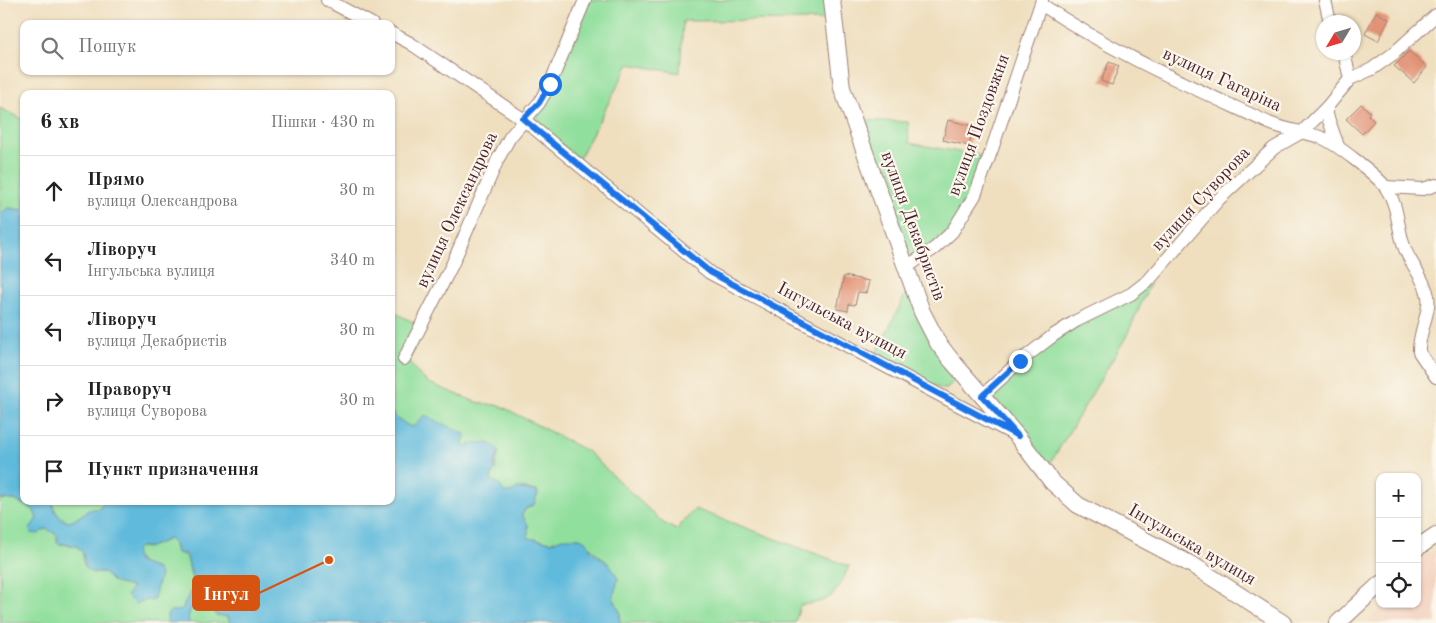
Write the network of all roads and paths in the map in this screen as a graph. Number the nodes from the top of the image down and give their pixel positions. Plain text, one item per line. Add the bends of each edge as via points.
1 (327, 0) edge
2 (585, 0) edge
3 (832, 0) edge
4 (1325, 0) edge
5 (1041, 2) edge
6 (1328, 15) edge
7 (1436, 16) edge
8 (364, 20) edge
9 (395, 36) edge
10 (1346, 60) edge
11 (1350, 79) junction
12 (1328, 108) junction
13 (523, 119) junction
14 (1302, 132) junction
15 (1338, 146) junction
16 (1436, 185) edge
17 (1386, 187) junction
18 (906, 268) junction
19 (404, 359) dead end
20 (1436, 377) edge
21 (982, 396) junction
22 (1018, 436) junction
23 (1436, 535) edge
24 (1421, 545) edge
25 (1376, 588) edge
26 (1283, 623) edge
27 (1338, 623) edge

1 - 8 street
2 - 13 street, вулиця Олександрова via 550,84 539,103
3 - 18 street, вулиця Декабристів via 842,88
4 - 6 street
5 - 14 street, вулиця Гагаріна via 1075,28 1148,65 1270,123
5 - 18 street, вулиця Поздовжня via 975,194 952,232
7 - 11 street, вулиця Суворова via 1393,54
9 - 13 street, Інгульська вулиця
10 - 11 street
11 - 12 street, вулиця Суворова
12 - 14 street, вулиця Суворова
12 - 15 street via 1327,115
13 - 19 street, вулиця Олександрова via 498,159 452,265
13 - 22 street, Інгульська вулиця via 710,272
14 - 15 street, вулиця Гагаріна
14 - 21 street, вулиця Суворова via 1274,148 1219,200 1149,280 1131,294 1054,335
15 - 17 street, вулиця Гагаріна
16 - 17 street via 1423,189
17 - 20 street, вулиця Гагаріна via 1398,217 1405,250 1425,285 1428,306 1421,327 1419,352
18 - 21 street, вулиця Декабристів via 922,312 938,343
21 - 22 street, вулиця Декабристів
22 - 26 street, Інгульська вулиця via 1052,482 1078,505 1194,566
23 - 24 street
25 - 27 street

